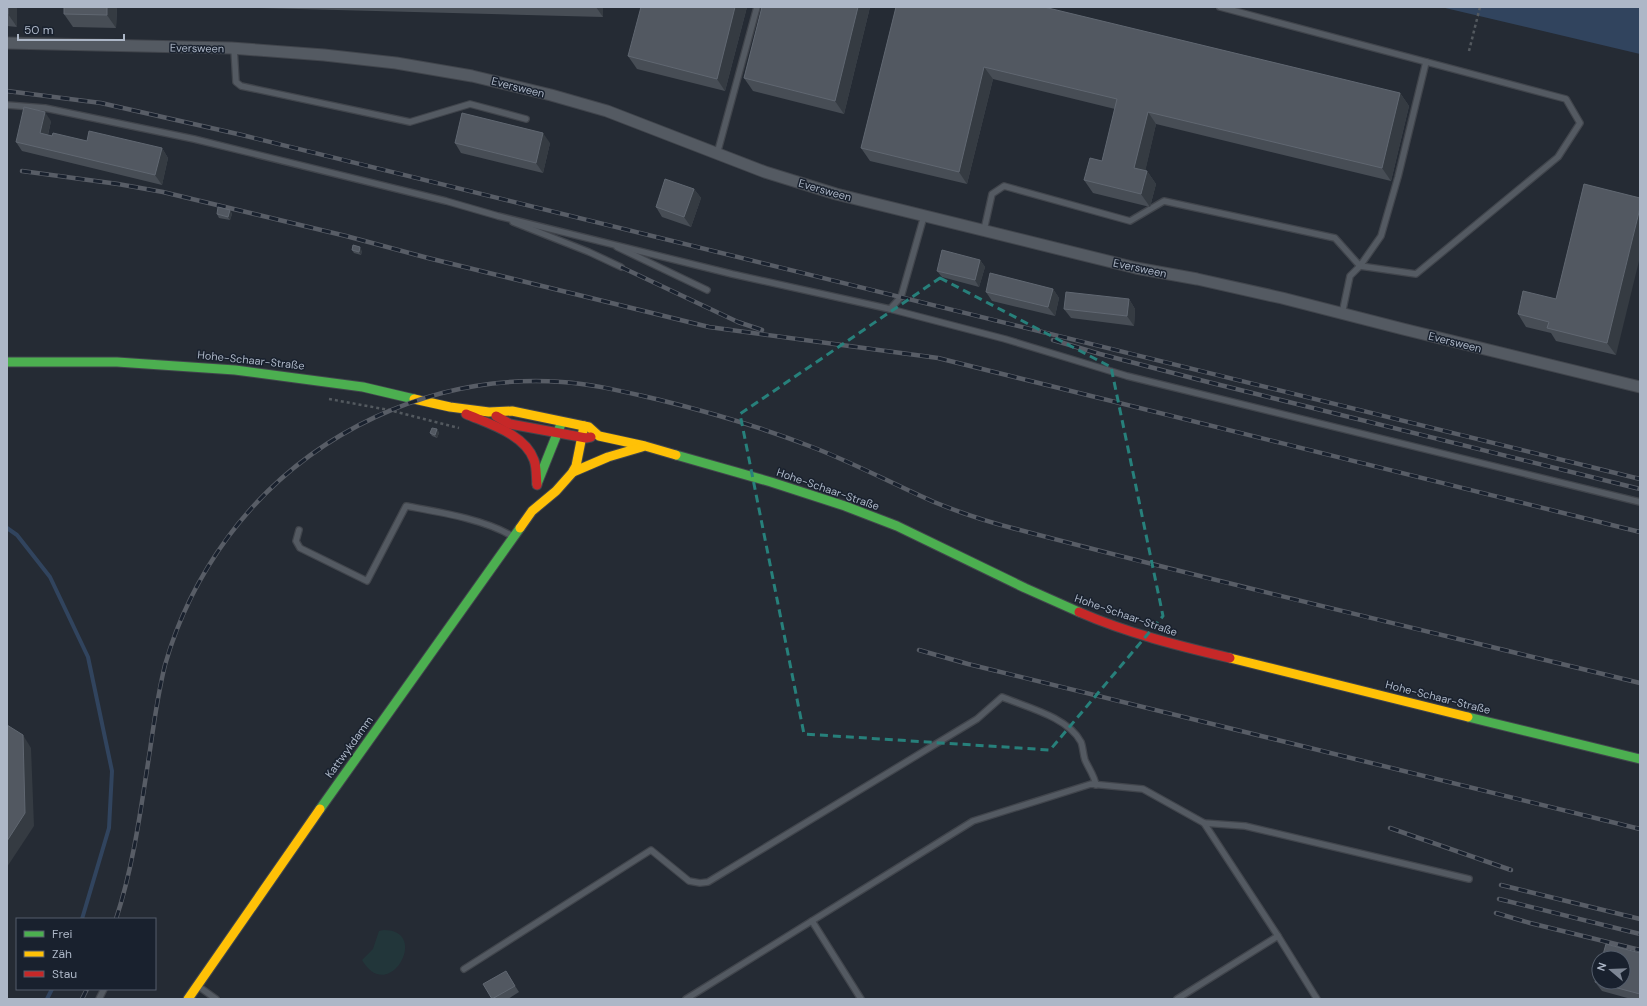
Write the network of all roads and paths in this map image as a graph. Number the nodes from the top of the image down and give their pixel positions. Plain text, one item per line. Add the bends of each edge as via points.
1 (757, 7) edge
2 (1220, 7) edge
3 (1480, 7) edge
4 (7, 44) edge
5 (234, 48) junction
6 (1469, 51) dead end
7 (1426, 62) junction
8 (7, 105) edge
9 (526, 119) dead end
10 (717, 154) junction
11 (498, 216) junction
12 (924, 216) junction
13 (984, 230) junction
14 (605, 241) junction
15 (1360, 266) junction
16 (621, 267) dead end
17 (707, 290) dead end
18 (890, 309) junction
19 (1342, 314) junction
20 (7, 362) edge
21 (1640, 387) edge
22 (325, 398) dead end
23 (450, 407) junction
24 (490, 412) junction
25 (426, 419) dead end
26 (562, 421) junction
27 (584, 426) junction
28 (558, 433) junction
29 (599, 436) junction
30 (581, 438) junction
31 (645, 446) junction
32 (573, 472) junction
33 (536, 492) junction
34 (1640, 502) edge
35 (532, 511) junction
36 (299, 530) dead end
37 (514, 537) junction
38 (1640, 759) edge
39 (1096, 785) junction
40 (1204, 823) junction
41 (1469, 879) dead end
42 (812, 921) junction
43 (1278, 936) junction
44 (464, 969) dead end
45 (198, 986) junction
46 (104, 990) edge
47 (99, 999) edge
48 (188, 999) edge
49 (216, 999) edge
50 (686, 999) edge
51 (861, 999) edge
52 (1177, 999) edge
53 (1318, 999) edge

1 - 10 lane
2 - 7 lane
3 - 6 path
4 - 5 street, Eversween
5 - 9 lane via 236,82 241,86 410,122 470,104
5 - 10 street, Eversween via 396,63 472,76 607,111
7 - 15 lane via 1381,236
7 - 15 lane via 1566,99 1580,123 1558,157 1416,274
8 - 11 lane via 46,108 194,139
10 - 12 street, Eversween via 817,188
11 - 14 lane
11 - 16 lane
12 - 13 street, Eversween
12 - 18 lane via 901,297
13 - 15 lane via 992,194 1004,186 1130,221 1164,201 1336,238
13 - 19 street, Eversween via 1128,266 1282,298
14 - 17 lane
14 - 18 lane via 732,274
15 - 19 lane via 1350,276
18 - 34 lane via 1005,339 1127,376
19 - 21 street, Eversween
20 - 23 main road, Hohe-Schaar-Straße via 117,362 235,370 364,387
22 - 25 path
23 - 24 main road, Hohe-Schaar-Straße
23 - 33 main road via 510,435 524,445 534,461
24 - 26 main road, Hohe-Schaar-Straße via 512,411
24 - 28 main road, Hohe-Schaar-Straße via 510,424
26 - 27 main road, Hohe-Schaar-Straße
26 - 28 main road, Kattwykdamm
27 - 29 main road, Hohe-Schaar-Straße
27 - 30 main road, Kattwykdamm
28 - 30 main road, Hohe-Schaar-Straße
28 - 33 main road, Kattwykdamm
29 - 30 main road, Hohe-Schaar-Straße
29 - 31 main road, Hohe-Schaar-Straße
30 - 32 main road, Kattwykdamm
31 - 32 main road via 608,457
31 - 38 main road, Hohe-Schaar-Straße via 771,482 897,526 1062,605 1150,637
32 - 35 main road, Kattwykdamm via 561,487
33 - 35 main road, Kattwykdamm
35 - 37 main road, Kattwykdamm
36 - 37 lane via 296,541 300,548 367,581 406,506 475,522 502,530
37 - 45 main road, Kattwykdamm via 324,803
39 - 40 lane via 1143,789
39 - 42 lane via 1091,784 974,820
39 - 44 lane via 1080,741 1065,724 1002,697 977,719 708,882 689,881 650,850
40 - 41 lane via 1245,826
40 - 43 lane
42 - 50 lane
42 - 51 lane
43 - 52 lane
43 - 53 lane
45 - 48 main road, Kattwykdamm
45 - 49 lane
46 - 47 lane

